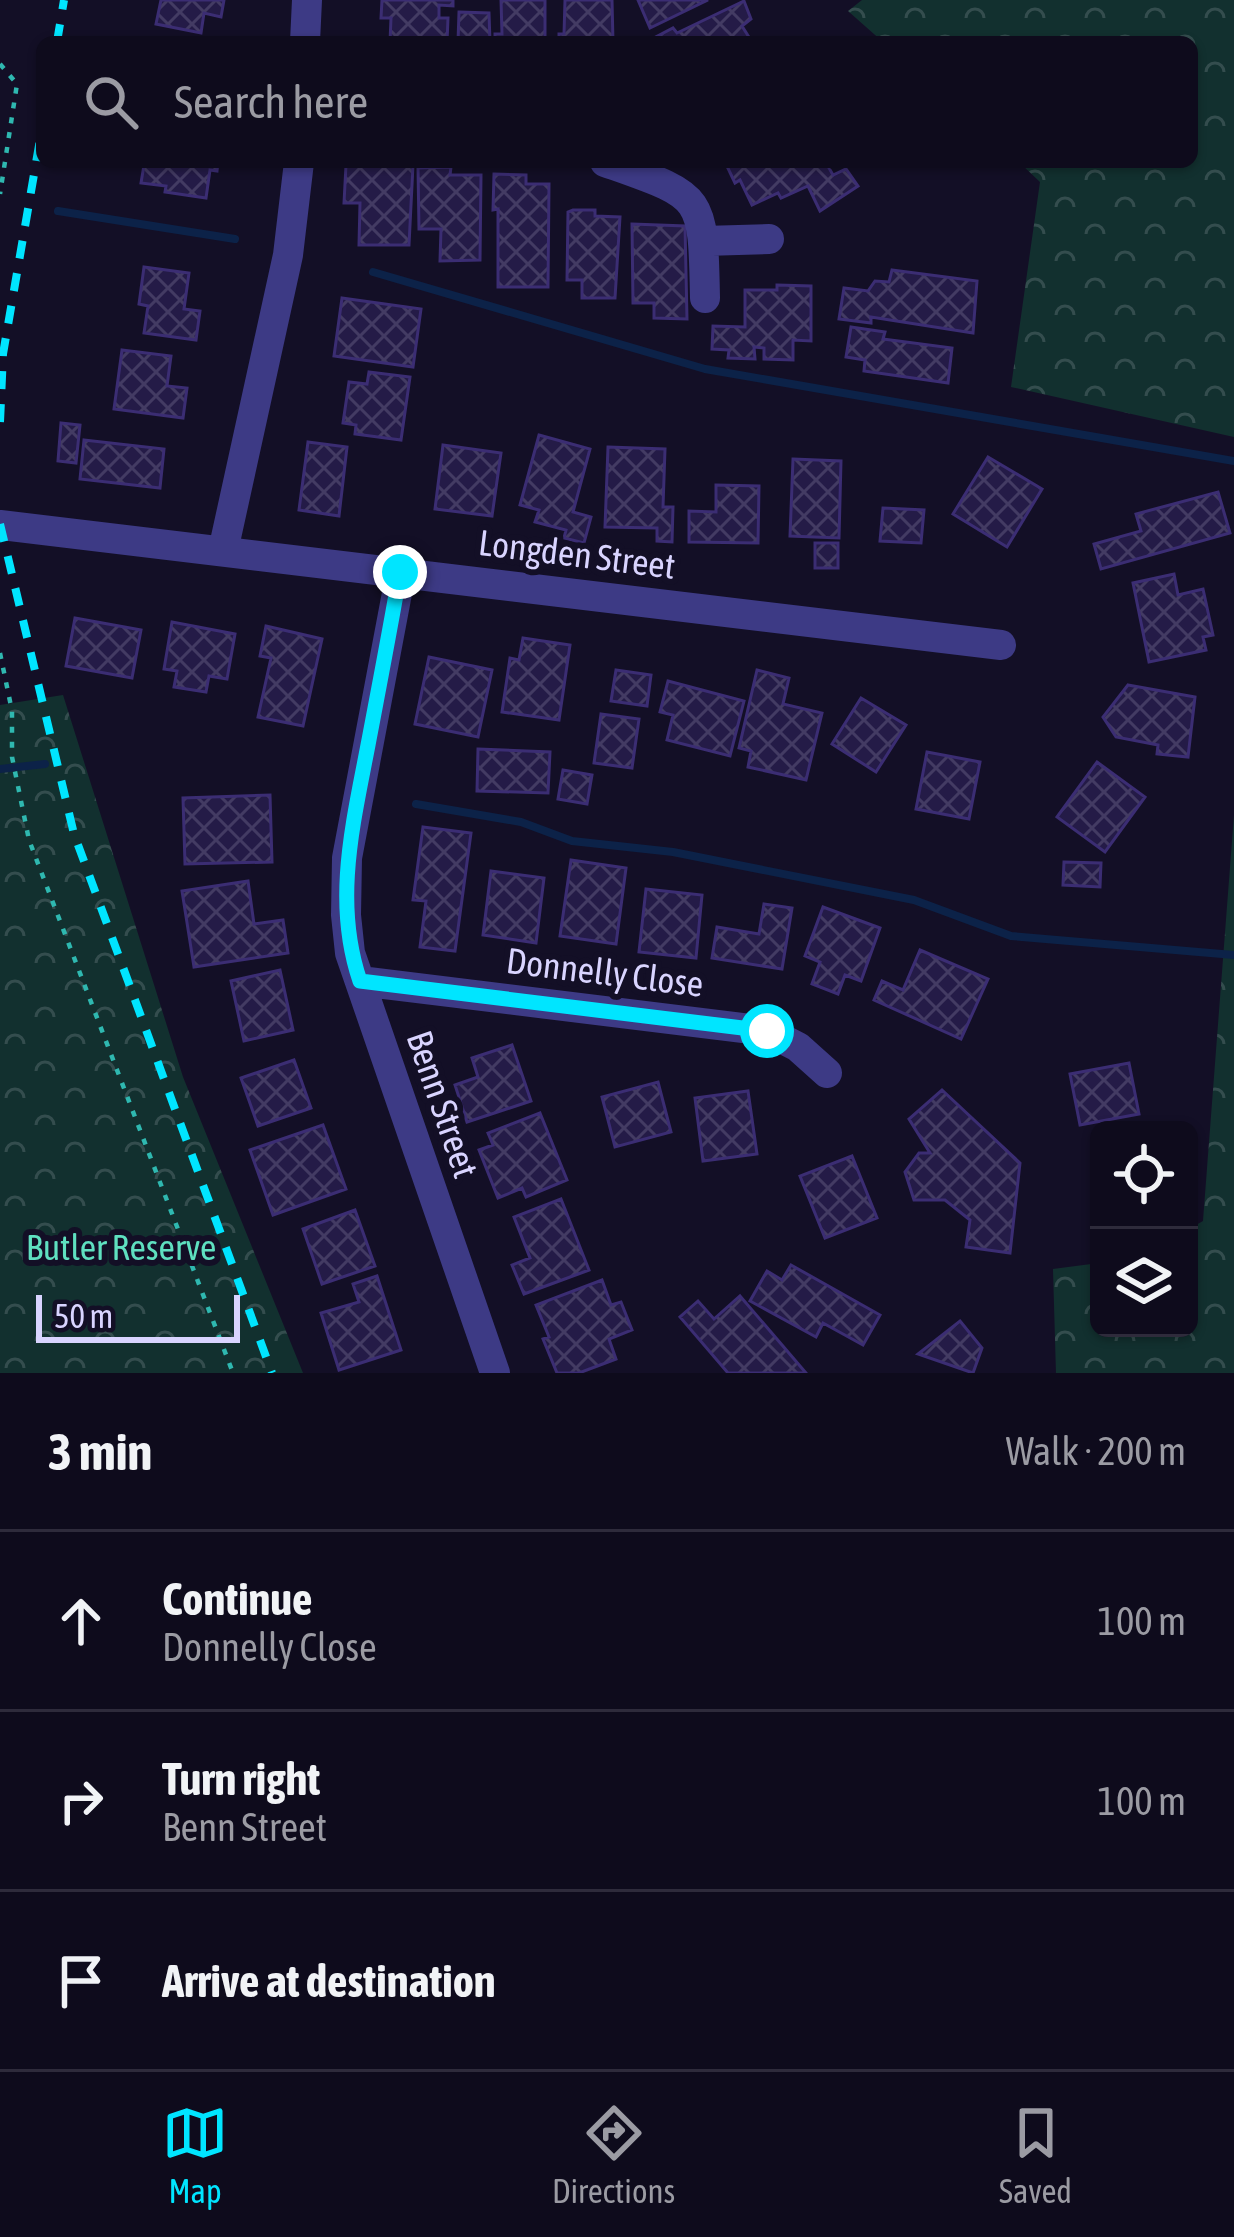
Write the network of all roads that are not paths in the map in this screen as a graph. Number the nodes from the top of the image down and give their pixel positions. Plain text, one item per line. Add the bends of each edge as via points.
1 (307, 0) edge
2 (305, 36) edge
3 (298, 168) edge
4 (622, 168) edge
5 (769, 239) dead end
6 (704, 241) junction
7 (705, 298) dead end
8 (0, 525) edge
9 (223, 551) junction
10 (400, 572) junction
11 (1001, 645) dead end
12 (360, 981) junction
13 (827, 1073) dead end
14 (495, 1373) edge

1 - 2 street
3 - 9 street via 288,255
4 - 6 street via 688,198
5 - 6 street
6 - 7 street
8 - 9 street, Longden Street
9 - 10 street, Longden Street
10 - 11 street, Longden Street
10 - 12 street, Benn Street via 347,858 350,953
12 - 13 street, Donnelly Close via 767,1031
12 - 14 street, Benn Street

